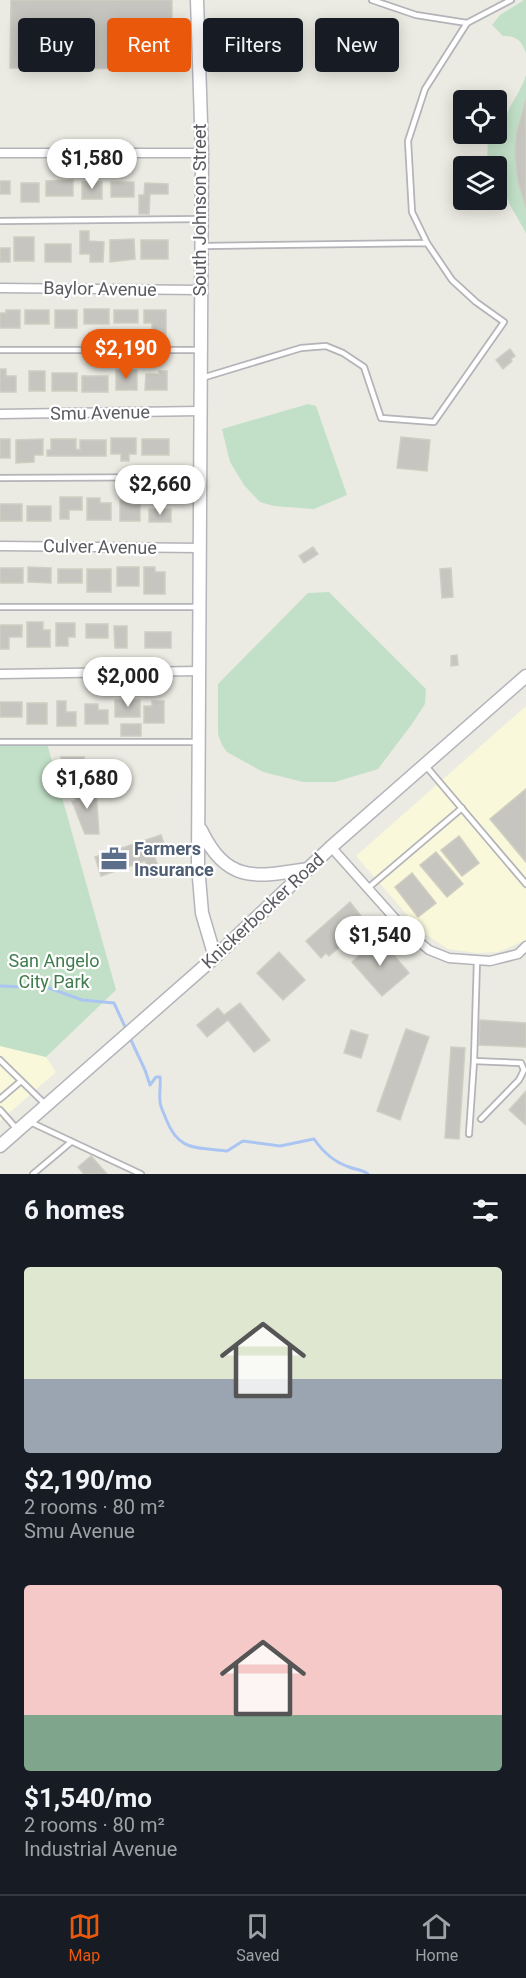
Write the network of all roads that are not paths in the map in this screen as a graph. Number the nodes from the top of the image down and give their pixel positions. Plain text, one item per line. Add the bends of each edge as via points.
1 (197, 0) edge
2 (372, 0) edge
3 (511, 0) edge
4 (467, 22) junction
5 (0, 153) edge
6 (202, 153) junction
7 (201, 219) junction
8 (0, 221) edge
9 (427, 243) junction
10 (201, 246) junction
11 (0, 288) edge
12 (200, 290) junction
13 (0, 350) edge
14 (200, 350) junction
15 (200, 379) junction
16 (200, 411) junction
17 (0, 414) edge
18 (200, 477) junction
19 (0, 478) edge
20 (0, 546) edge
21 (200, 548) junction
22 (0, 607) edge
23 (200, 607) junction
24 (199, 671) junction
25 (0, 674) edge
26 (526, 676) edge
27 (0, 742) edge
28 (199, 742) junction
29 (425, 764) junction
30 (462, 808) junction
31 (198, 826) junction
32 (331, 847) junction
33 (308, 869) junction
34 (526, 884) edge
35 (368, 888) junction
36 (526, 946) edge
37 (215, 957) junction
38 (477, 960) junction
39 (0, 1060) edge
40 (474, 1061) junction
41 (21, 1081) junction
42 (0, 1088) edge
43 (6, 1094) junction
44 (0, 1099) edge
45 (46, 1105) junction
46 (0, 1110) edge
47 (481, 1119) dead end
48 (28, 1121) junction
49 (18, 1130) junction
50 (469, 1134) dead end
51 (71, 1142) junction
52 (0, 1146) edge
53 (33, 1174) edge
54 (141, 1174) edge

1 - 6 main road, South Johnson Street
2 - 4 lane via 416,15
3 - 4 lane
4 - 9 lane via 425,89 408,141 412,212
5 - 6 street
6 - 7 main road, South Johnson Street
7 - 8 lane
7 - 10 main road, South Johnson Street
9 - 10 lane
9 - 15 lane via 452,280 504,322 434,422 381,418 364,368 326,346 301,348
10 - 12 main road, South Johnson Street
11 - 12 street, Baylor Avenue
12 - 14 main road, South Johnson Street
13 - 14 lane
14 - 15 main road, South Johnson Street
15 - 16 main road, South Johnson Street
16 - 17 street, Smu Avenue
16 - 18 main road, South Johnson Street
18 - 19 lane
18 - 21 main road, South Johnson Street
20 - 21 street, Culver Avenue
21 - 23 main road, South Johnson Street
22 - 23 lane
23 - 24 main road, South Johnson Street
24 - 25 street
24 - 28 main road, South Johnson Street
26 - 29 main road, Knickerbocker Road
27 - 28 lane
28 - 31 main road, South Johnson Street
29 - 30 lane
29 - 32 main road, Knickerbocker Road
30 - 34 lane
30 - 35 lane
31 - 33 main road via 210,849 236,870 267,875
31 - 37 main road, South Johnson Street via 202,913
32 - 33 main road, Knickerbocker Road
32 - 35 street
33 - 37 main road, Knickerbocker Road
35 - 38 street via 406,931 429,950 449,958
36 - 38 street via 518,954
37 - 45 main road, Knickerbocker Road
38 - 40 lane
39 - 41 lane
40 - 47 lane via 521,1063 524,1070
40 - 50 lane
41 - 43 lane
41 - 45 lane
42 - 43 lane
43 - 44 lane
45 - 48 main road, Knickerbocker Road
46 - 49 lane
48 - 49 main road, Knickerbocker Road
48 - 51 lane
49 - 52 main road, Knickerbocker Road
51 - 53 lane
51 - 54 lane

